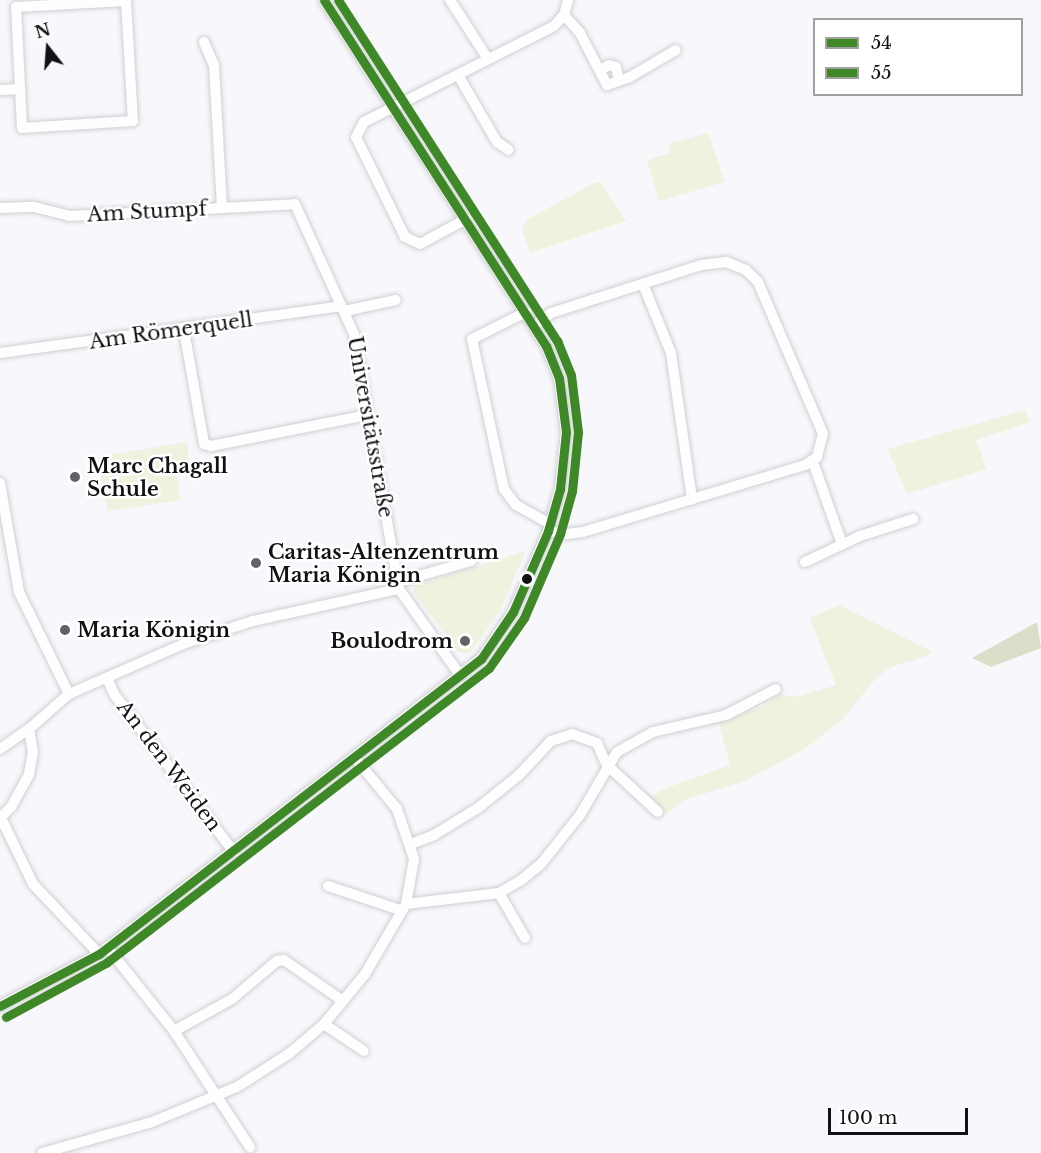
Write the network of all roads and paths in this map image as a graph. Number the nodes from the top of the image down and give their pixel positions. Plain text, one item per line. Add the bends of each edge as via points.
1 (324, 0) edge
2 (450, 0) edge
3 (568, 0) edge
4 (126, 1) edge
5 (564, 15) junction
6 (204, 42) dead end
7 (676, 50) dead end
8 (488, 59) junction
9 (458, 75) junction
10 (20, 89) junction
11 (0, 90) edge
12 (394, 108) junction
13 (509, 150) dead end
14 (295, 204) joint
15 (0, 208) edge
16 (222, 208) junction
17 (466, 219) junction
18 (643, 284) junction
19 (396, 300) dead end
20 (343, 309) junction
21 (526, 312) junction
22 (534, 326) junction
23 (184, 330) junction
24 (0, 353) edge
25 (368, 415) junction
26 (813, 462) junction
27 (0, 483) edge
28 (692, 499) junction
29 (913, 519) dead end
30 (3, 520) edge
31 (549, 527) junction
32 (842, 544) junction
33 (471, 561) dead end
34 (805, 562) dead end
35 (399, 586) junction
36 (460, 675) junction
37 (106, 678) junction
38 (776, 689) dead end
39 (69, 694) junction
40 (29, 729) junction
41 (0, 749) edge
42 (356, 758) junction
43 (607, 765) junction
44 (658, 812) dead end
45 (0, 818) edge
46 (411, 844) junction
47 (234, 852) junction
48 (328, 886) dead end
49 (499, 892) junction
50 (403, 907) junction
51 (525, 938) dead end
52 (103, 950) junction
53 (343, 1000) junction
54 (0, 1006) edge
55 (324, 1024) junction
56 (174, 1031) junction
57 (364, 1051) dead end
58 (215, 1098) junction
59 (250, 1148) dead end
60 (42, 1153) edge

1 - 12 street
2 - 8 street
3 - 5 street
4 - 10 street via 16,7
4 - 10 street via 133,121 22,128
5 - 7 street via 580,33 607,85
5 - 8 street via 554,26
6 - 16 street via 214,65
8 - 9 street
9 - 12 street
9 - 13 street via 497,142
10 - 11 street
12 - 17 street
12 - 17 street via 364,122 356,137 405,237 420,244
14 - 16 street, Am Stumpf
14 - 20 street, Universitätsstraße
15 - 16 street, Am Stumpf via 34,207 69,216
17 - 21 street
18 - 22 street via 551,313
18 - 26 street via 726,261 746,270 758,282 823,434
18 - 28 street via 671,353
19 - 20 street, Am Römerquell
20 - 23 street, Am Römerquell
20 - 25 street, Universitätsstraße via 354,334
21 - 22 street
21 - 31 street via 472,339 504,489 516,505
22 - 31 street via 559,378 566,432 563,472
23 - 24 street, Am Römerquell
23 - 25 street via 204,444 211,446
25 - 35 street, Universitätsstraße
26 - 28 street
26 - 32 street
27 - 30 street
28 - 31 street via 583,532 566,534
29 - 32 street
30 - 39 street via 19,592
31 - 36 street via 531,578 498,639
32 - 34 street
33 - 35 street
35 - 36 street
35 - 37 street via 253,621 186,643
36 - 42 street
37 - 39 street
37 - 47 street, An den Weiden via 114,694
38 - 43 street via 726,716 640,737 617,752
39 - 40 street
40 - 41 street
40 - 45 street via 33,752 29,774
42 - 46 street via 397,809
42 - 47 street
43 - 44 street
43 - 46 street via 597,743 582,735 561,736 478,807 434,835
43 - 49 street via 580,815 541,864
45 - 52 street via 33,884
46 - 50 street via 412,881
47 - 52 street
48 - 50 street
49 - 50 street
49 - 51 street
50 - 53 street via 365,974
52 - 54 street
52 - 56 street
53 - 55 street
53 - 56 street via 284,960 232,999
55 - 57 street
55 - 58 street via 259,1075
56 - 58 street
58 - 59 street
58 - 60 street via 122,1132

